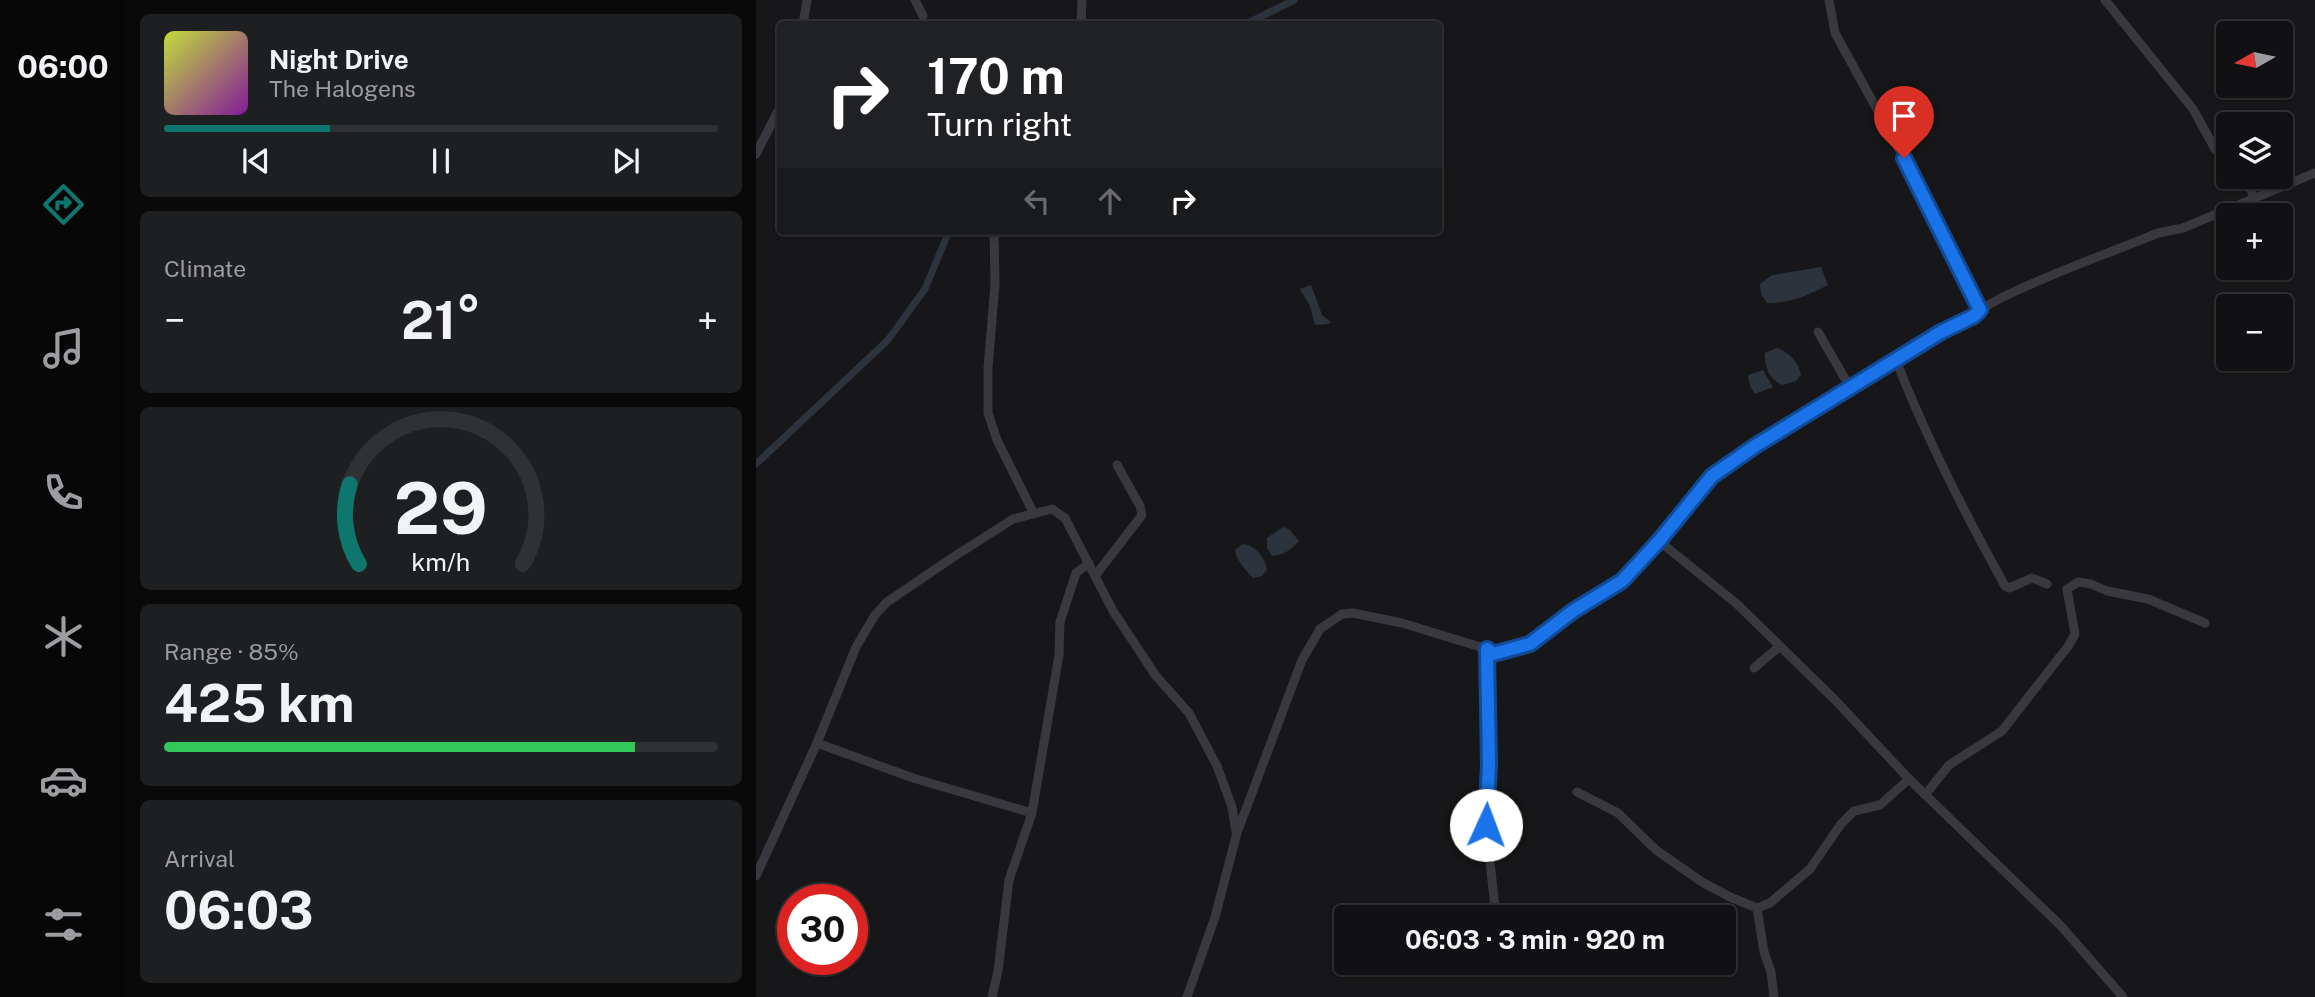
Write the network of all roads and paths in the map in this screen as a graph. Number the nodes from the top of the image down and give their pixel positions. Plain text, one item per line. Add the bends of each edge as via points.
1 (807, 0) edge
2 (915, 0) edge
3 (1082, 0) edge
4 (1829, 0) edge
5 (2105, 0) edge
6 (923, 16) dead end
7 (804, 21) edge
8 (1081, 21) edge
9 (777, 113) edge
10 (2216, 150) edge
11 (756, 154) edge
12 (2315, 173) edge
13 (2251, 189) edge
14 (2254, 198) junction
15 (994, 235) edge
16 (1980, 310) junction
17 (1818, 332) dead end
18 (1896, 360) junction
19 (1851, 389) junction
20 (1117, 465) dead end
21 (1034, 514) junction
22 (1659, 541) junction
23 (1089, 563) junction
24 (1096, 576) junction
25 (2047, 584) dead end
26 (2205, 623) dead end
27 (1779, 647) junction
28 (1487, 649) junction
29 (1754, 668) dead end
30 (817, 743) junction
31 (1909, 779) junction
32 (1577, 792) dead end
33 (1925, 795) junction
34 (1032, 813) junction
35 (1237, 833) junction
36 (756, 876) edge
37 (1495, 905) edge
38 (1758, 908) junction
39 (992, 997) edge
40 (1187, 997) edge
41 (1774, 997) edge
42 (2123, 997) edge

1 - 7 street
2 - 6 street
3 - 8 street
4 - 16 street via 1835,33
5 - 10 street via 2193,109
9 - 11 street
12 - 14 street
13 - 14 street
14 - 16 street via 2183,228 2158,233
15 - 21 street via 988,413 996,440
16 - 18 street
17 - 19 street
18 - 19 street
18 - 25 street via 1959,503 2005,586 2032,578
19 - 22 street via 1712,476
20 - 24 street via 1142,515
21 - 23 street via 1052,509 1065,518
21 - 30 street via 1013,519 887,602 856,647
22 - 27 street via 1737,604
22 - 28 street via 1622,581 1530,644 1493,654
23 - 24 street
23 - 34 street via 1076,573 1060,622 1059,655
24 - 35 street via 1156,676 1189,713 1221,776
26 - 33 street via 2148,599 2091,584 2071,584 2067,589 2075,634 2069,645 2003,731 1949,765
27 - 29 street
27 - 31 street
28 - 35 street via 1353,613 1327,623 1302,660
28 - 37 street via 1486,825
30 - 34 street
30 - 36 street
31 - 33 street
31 - 38 street via 1880,805 1854,811 1810,869 1770,904
32 - 38 street via 1618,813 1656,850 1702,881
33 - 42 street via 2061,926
34 - 39 street via 1009,880
35 - 40 street
38 - 41 street

